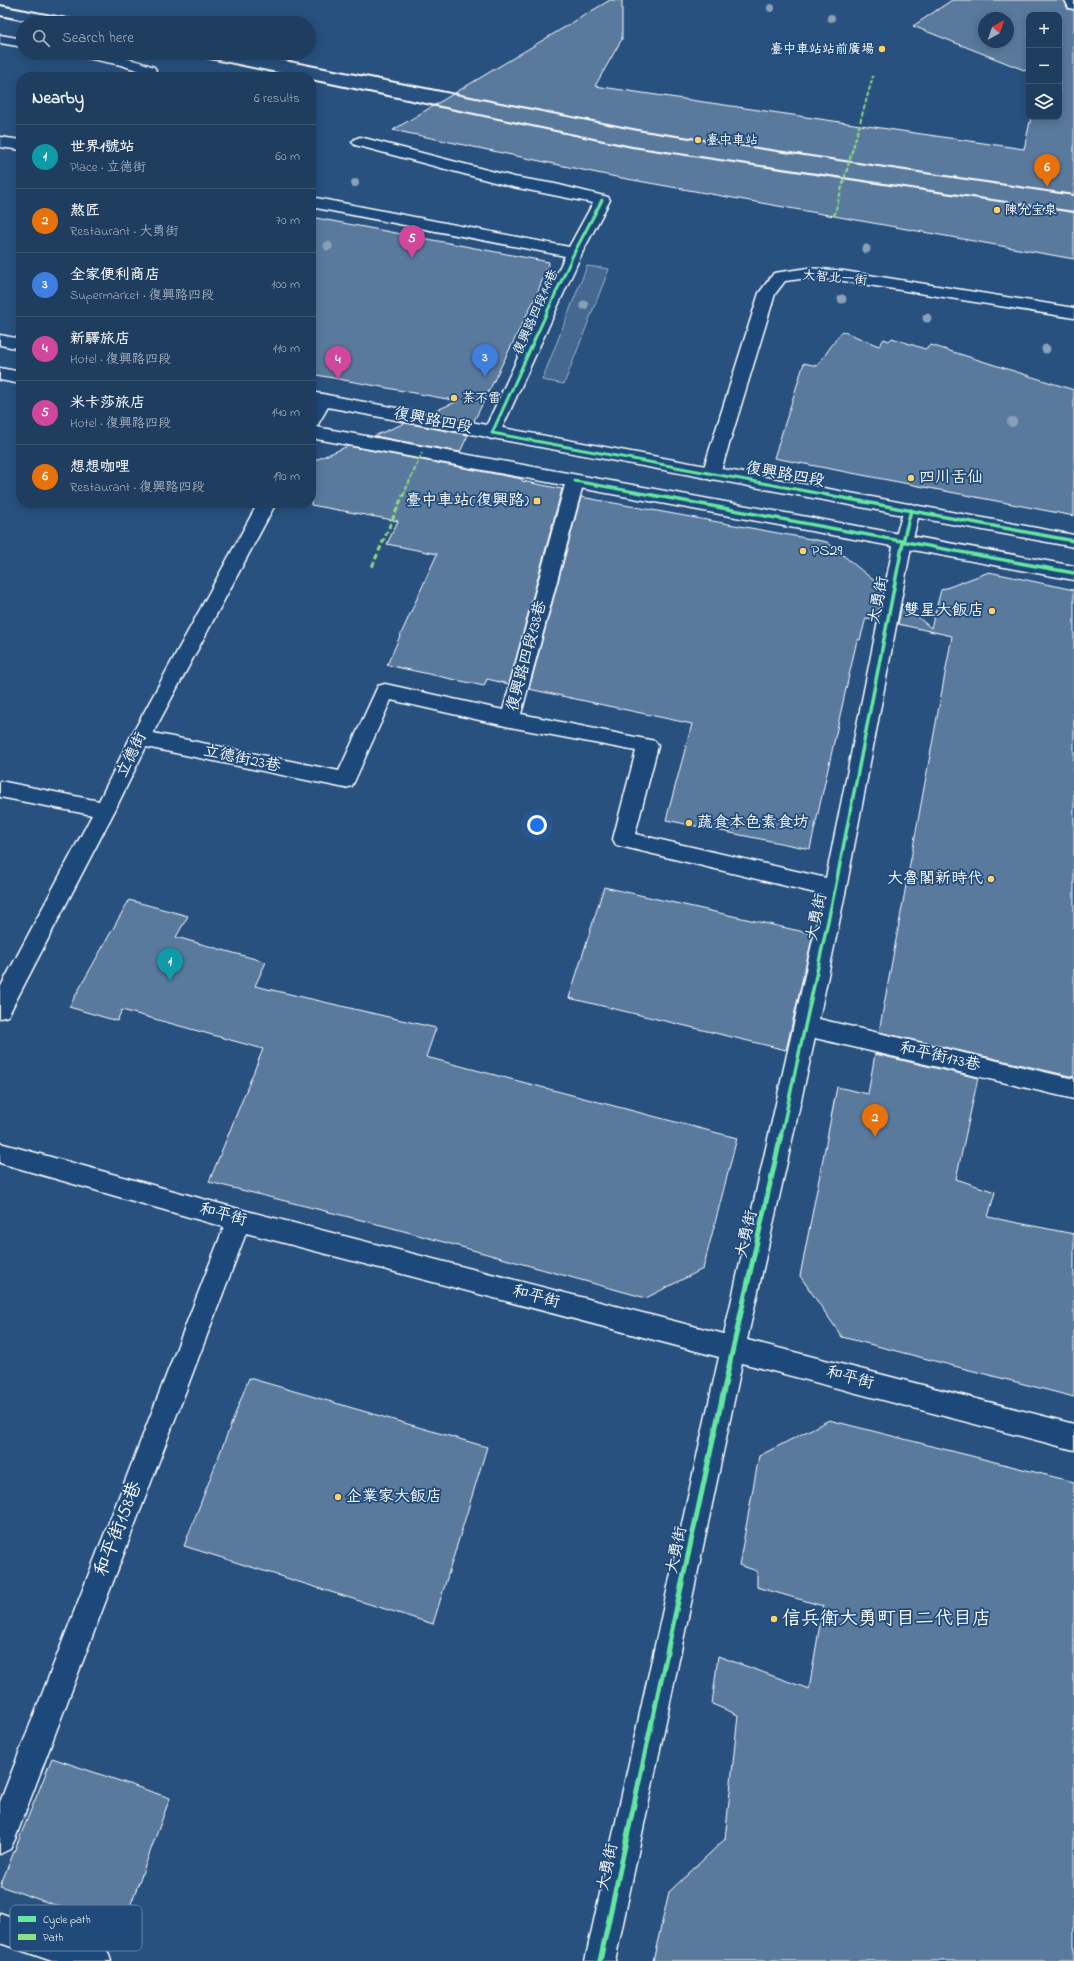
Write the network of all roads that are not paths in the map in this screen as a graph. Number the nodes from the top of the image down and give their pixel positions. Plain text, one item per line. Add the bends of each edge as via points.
1 (1072, 0) edge
2 (1074, 6) edge
3 (0, 39) edge
4 (16, 41) edge
5 (119, 60) edge
6 (149, 70) dead end
7 (0, 142) edge
8 (360, 142) dead end
9 (16, 144) edge
10 (316, 203) edge
11 (574, 253) junction
12 (1074, 313) edge
13 (0, 340) edge
14 (16, 343) edge
15 (0, 374) edge
16 (16, 377) edge
17 (317, 399) edge
18 (316, 433) edge
19 (492, 433) junction
20 (711, 474) junction
21 (575, 481) junction
22 (265, 508) edge
23 (911, 510) junction
24 (1074, 541) edge
25 (902, 542) junction
26 (1074, 573) edge
27 (510, 719) junction
28 (140, 738) junction
29 (0, 789) edge
30 (105, 810) junction
31 (835, 889) junction
32 (0, 1009) edge
33 (806, 1026) junction
34 (1074, 1089) edge
35 (0, 1153) edge
36 (239, 1220) junction
37 (733, 1348) junction
38 (1074, 1437) edge
39 (0, 1839) edge
40 (0, 1928) edge
41 (10, 1931) edge
42 (67, 1951) edge
43 (96, 1961) edge
44 (600, 1961) edge

1 - 2 street
3 - 4 street
5 - 6 street
7 - 9 street
8 - 11 street, 復興路四段149巷 via 513,182 602,200
10 - 11 street
11 - 19 street, 復興路四段149巷
12 - 20 street, 大智北一街 via 844,276 808,273 780,278 767,293 762,306
13 - 14 street
15 - 16 street
17 - 19 street, 復興路四段
18 - 21 street, 復興路四段
19 - 20 street, 復興路四段
20 - 23 street, 復興路四段
21 - 25 street, 復興路四段
21 - 27 street, 復興路四段138巷
22 - 28 street, 立德街
23 - 24 street, 復興路四段
23 - 25 street, 大勇街
25 - 26 street, 復興路四段
25 - 31 street, 大勇街
27 - 28 street, 立德街23巷 via 385,691 345,780
27 - 31 street, 復興路四段138巷 via 648,746 623,839
28 - 30 street, 立德街
29 - 30 street
30 - 32 street, 立德街
31 - 33 street, 大勇街
33 - 34 street, 和平街173巷
33 - 37 street, 大勇街
35 - 36 street, 和平街
36 - 37 street, 和平街
36 - 39 street, 和平街158巷
37 - 38 street, 和平街
37 - 44 street, 大勇街
40 - 41 street
42 - 43 street

